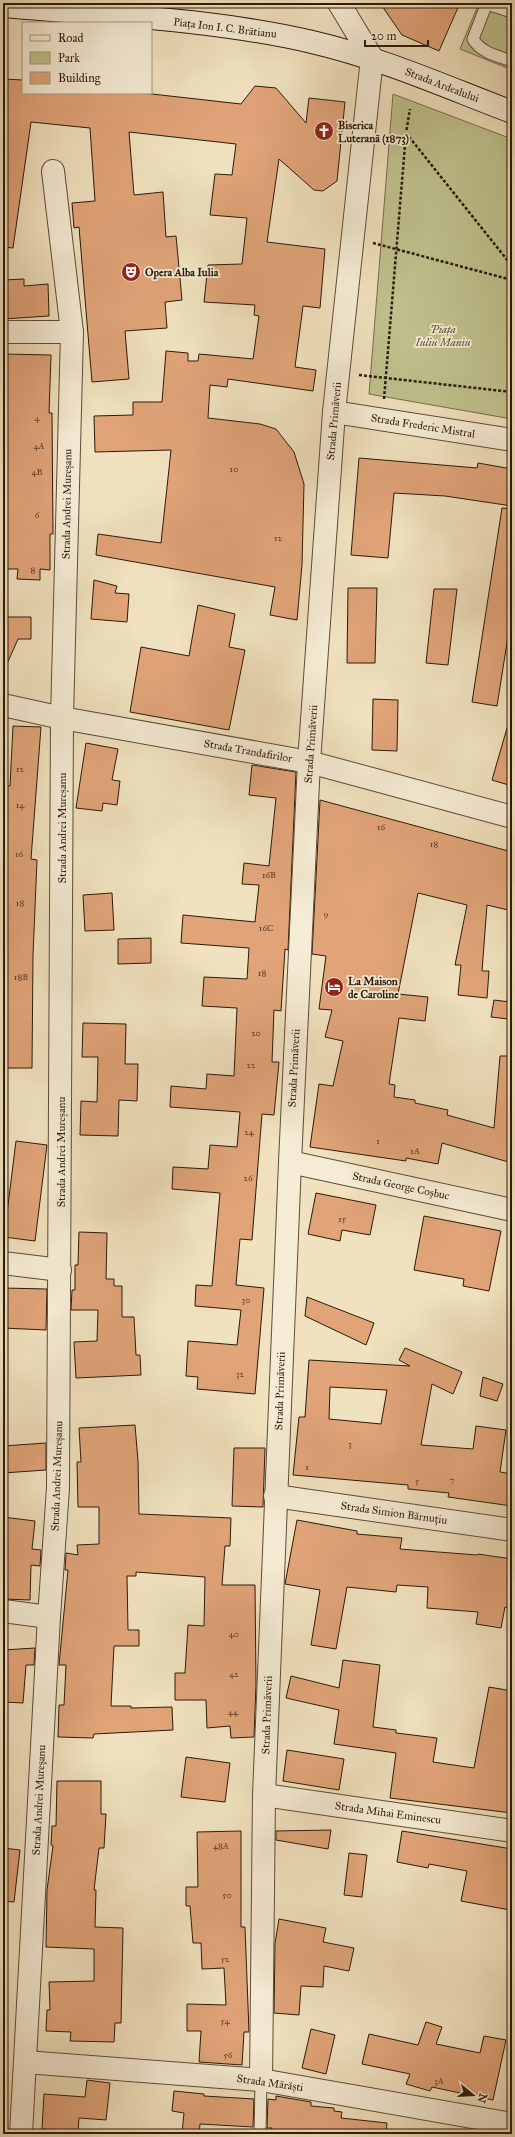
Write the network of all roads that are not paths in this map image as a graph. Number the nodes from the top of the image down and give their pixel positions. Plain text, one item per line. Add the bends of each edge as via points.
1 (339, 3) edge
2 (487, 3) edge
3 (9, 5) edge
4 (512, 12) edge
5 (372, 58) junction
6 (512, 61) edge
7 (512, 112) edge
8 (53, 171) dead end
9 (3, 332) edge
10 (72, 332) junction
11 (334, 412) junction
12 (512, 440) edge
13 (3, 705) edge
14 (62, 718) junction
15 (309, 762) junction
16 (512, 817) edge
17 (290, 1162) junction
18 (512, 1210) edge
19 (3, 1263) edge
20 (60, 1270) junction
21 (275, 1496) junction
22 (512, 1530) edge
23 (3, 1611) edge
24 (49, 1616) junction
25 (264, 1795) junction
26 (512, 1831) edge
27 (25, 2062) junction
28 (261, 2080) junction
29 (512, 2124) edge
30 (21, 2134) edge
31 (260, 2134) edge

1 - 5 street
2 - 4 lane
2 - 6 lane via 473,39 485,51
3 - 5 street, Piața Ion I. C. Brătianu via 267,33
5 - 7 street, Strada Ardealului
5 - 11 street, Strada Primăverii
8 - 10 street, Strada Andrei Mureșanu
9 - 10 street
10 - 14 street, Strada Andrei Mureșanu
11 - 12 street, Strada Frederic Mistral
11 - 15 street, Strada Primăverii
13 - 14 street, Strada Trandafirilor
14 - 15 street, Strada Trandafirilor
14 - 20 street, Strada Andrei Mureșanu
15 - 16 street, Strada Trandafirilor
15 - 17 street, Strada Primăverii
17 - 18 street, Strada George Coșbuc
17 - 21 street, Strada Primăverii
19 - 20 street
20 - 24 street, Strada Andrei Mureșanu via 58,1488
21 - 22 street, Strada Simion Bărnuțiu
21 - 25 street, Strada Primăverii
23 - 24 street
24 - 27 street, Strada Andrei Mureșanu
25 - 26 street, Strada Mihai Eminescu
25 - 28 street, Strada Primăverii
27 - 28 street, Strada Mărăști
27 - 30 street, Strada Andrei Mureșanu
28 - 29 street, Strada Mărăști
28 - 31 lane

